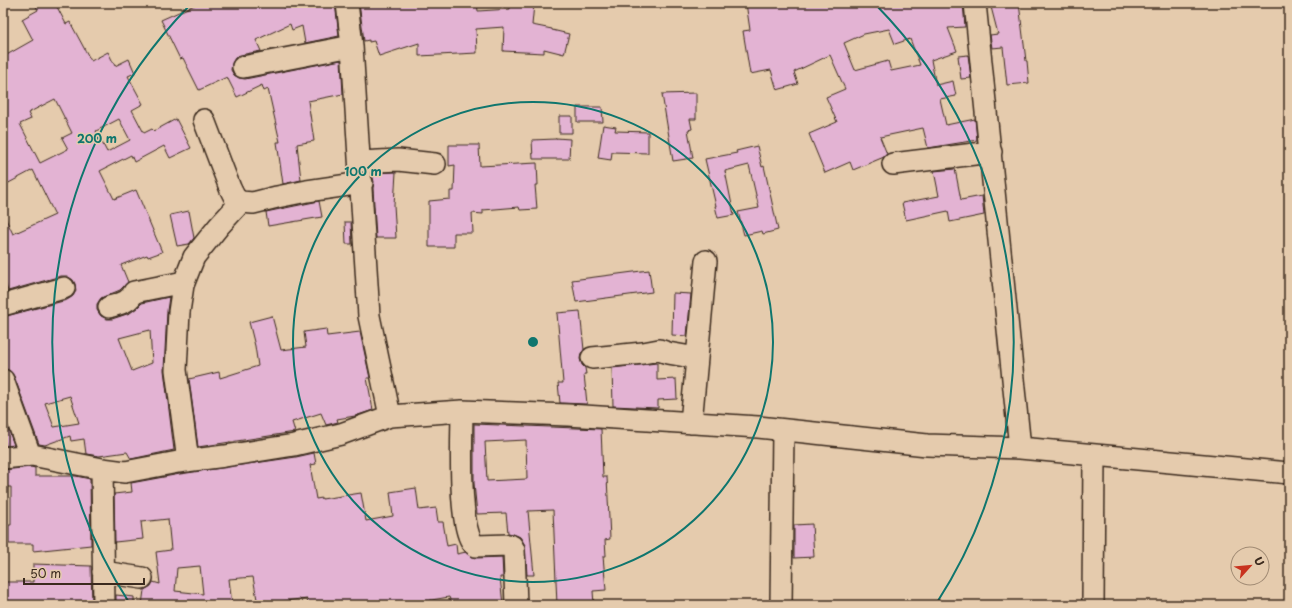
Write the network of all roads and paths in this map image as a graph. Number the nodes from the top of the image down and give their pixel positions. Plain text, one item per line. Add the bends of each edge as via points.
1 (347, 3) edge
2 (975, 3) edge
3 (352, 46) junction
4 (243, 67) dead end
5 (204, 120) dead end
6 (991, 152) junction
7 (360, 162) junction
8 (435, 164) dead end
9 (893, 164) dead end
10 (362, 183) junction
11 (241, 202) junction
12 (706, 261) dead end
13 (184, 282) junction
14 (64, 288) dead end
15 (3, 305) edge
16 (109, 307) dead end
17 (592, 358) dead end
18 (697, 358) junction
19 (3, 380) edge
20 (462, 411) junction
21 (390, 416) junction
22 (691, 423) junction
23 (784, 430) junction
24 (1020, 448) junction
25 (30, 455) junction
26 (1094, 456) junction
27 (3, 458) edge
28 (188, 461) junction
29 (102, 469) junction
30 (1289, 473) edge
31 (103, 572) junction
32 (142, 578) dead end
33 (104, 605) edge
34 (516, 605) edge
35 (781, 605) edge
36 (1093, 605) edge

1 - 3 street
2 - 6 street
3 - 4 street
3 - 7 street
5 - 11 street via 230,188 235,198
6 - 9 street
6 - 24 street
7 - 8 street via 398,160
7 - 10 street
10 - 11 street via 252,203
10 - 21 street via 369,316
11 - 13 street via 194,257
12 - 18 street
13 - 16 street via 134,292 126,302
13 - 28 street via 179,312 176,370
14 - 15 street
17 - 18 street via 659,350
18 - 22 street
19 - 25 street
20 - 21 street
20 - 22 street via 568,414
20 - 34 street via 461,482 464,513 471,542 476,546 512,546
21 - 28 street via 341,434
22 - 23 street
23 - 24 street via 927,445
23 - 35 street
24 - 26 street
25 - 27 street
25 - 29 street
26 - 30 street
26 - 36 street
28 - 29 street via 125,472
29 - 31 street
31 - 32 street
31 - 33 street

